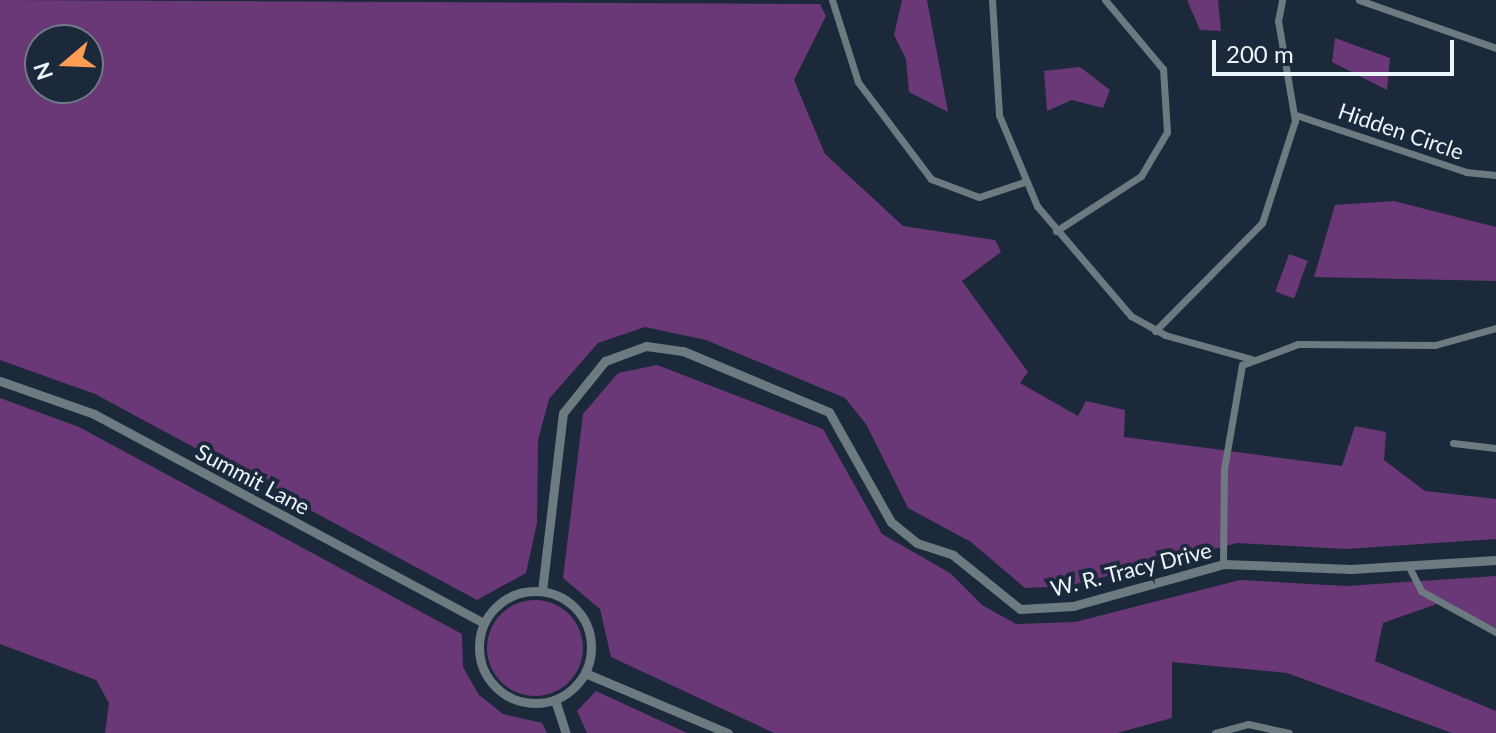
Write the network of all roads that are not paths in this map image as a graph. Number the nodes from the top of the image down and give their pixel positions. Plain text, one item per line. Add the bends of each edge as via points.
1 (832, 0) edge
2 (992, 0) edge
3 (1105, 0) edge
4 (1282, 0) edge
5 (1359, 0) edge
6 (1496, 48) edge
7 (1296, 115) junction
8 (1496, 175) edge
9 (1024, 182) junction
10 (1056, 231) junction
11 (1496, 328) edge
12 (1155, 331) junction
13 (1251, 359) junction
14 (0, 381) edge
15 (1453, 443) dead end
16 (1496, 448) edge
17 (1496, 560) edge
18 (1223, 564) junction
19 (1408, 565) junction
20 (542, 591) junction
21 (484, 623) junction
22 (1496, 632) edge
23 (585, 673) junction
24 (555, 700) junction
25 (566, 733) edge
26 (728, 733) edge
27 (1215, 733) edge
28 (1289, 733) edge

1 - 9 street via 858,82 931,179 979,197
2 - 9 street via 993,82
3 - 10 street via 1163,69 1167,132 1141,176
4 - 7 street via 1278,21
5 - 6 street
7 - 8 street, Hidden Circle via 1466,172
7 - 12 street via 1262,223
9 - 10 street
10 - 12 street via 1123,310
11 - 13 street via 1435,345 1313,343
12 - 13 street
13 - 18 street via 1235,380
14 - 21 street, Summit Lane via 94,414
15 - 16 street
17 - 19 street, W. R. Tracy Drive
18 - 19 street, W. R. Tracy Drive
18 - 20 street, W. R. Tracy Drive via 1061,608 1010,606 953,555 917,543 891,522 829,412 683,351 646,346 605,361 563,413
19 - 22 street via 1421,591
20 - 21 street via 508,597
20 - 23 street via 567,601 585,621 591,647
21 - 24 street via 480,660 501,692 517,701
23 - 24 street
23 - 26 street
24 - 25 street
27 - 28 street via 1248,724

